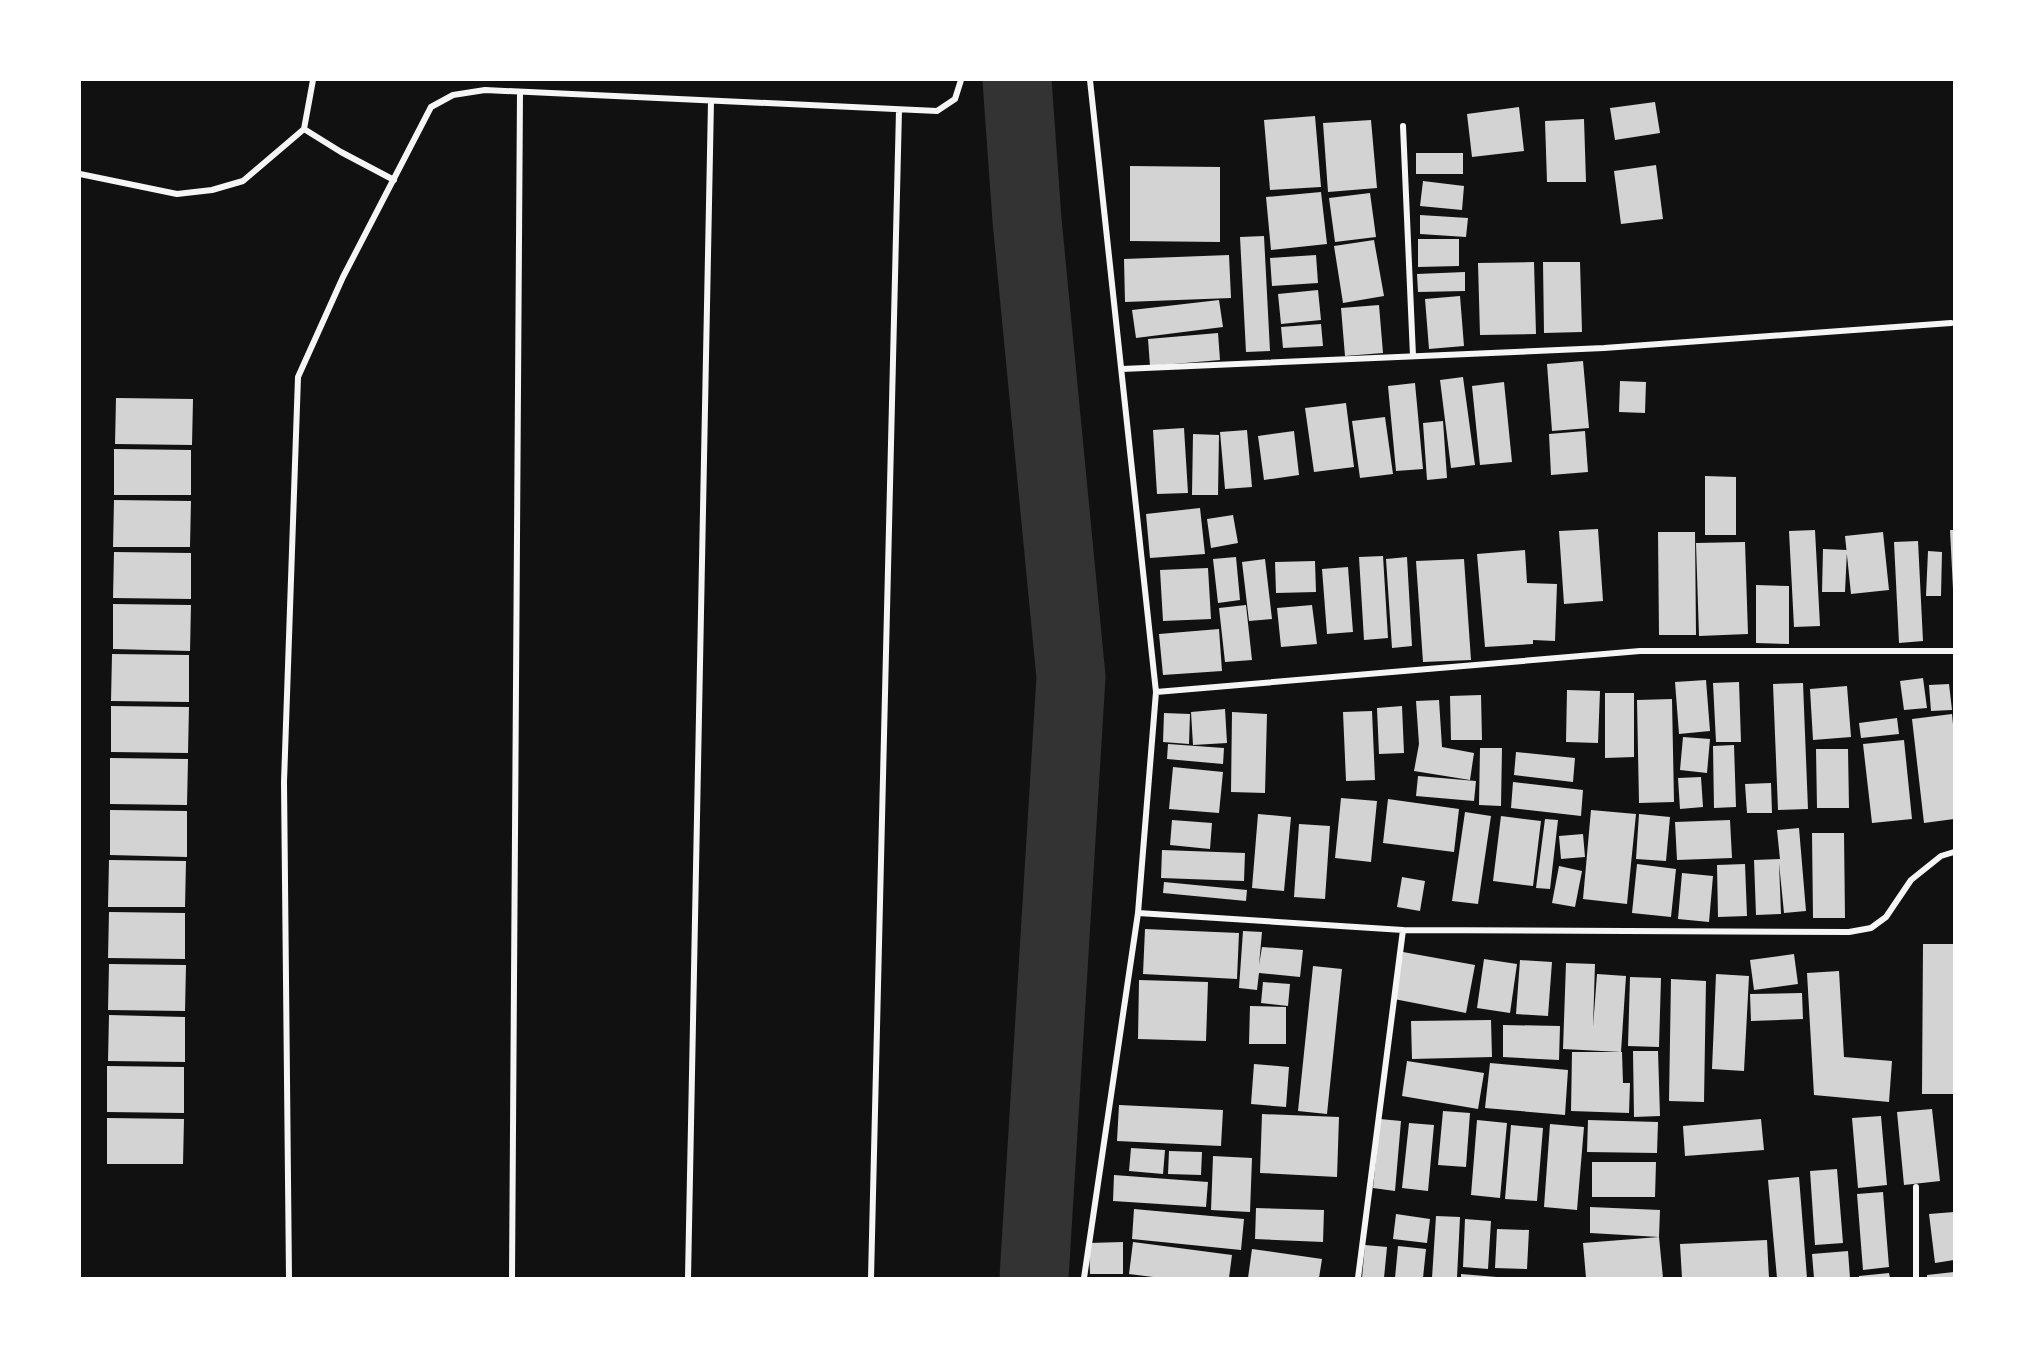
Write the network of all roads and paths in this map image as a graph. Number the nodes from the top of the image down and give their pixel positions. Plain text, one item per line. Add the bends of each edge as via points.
1 (313, 80) edge
2 (961, 80) edge
3 (1090, 80) edge
4 (520, 92) junction
5 (711, 101) junction
6 (899, 110) junction
7 (1403, 126) dead end
8 (304, 129) junction
9 (80, 174) edge
10 (394, 180) junction
11 (1951, 322) dead end
12 (1413, 356) junction
13 (1122, 369) junction
14 (1954, 651) edge
15 (1156, 692) junction
16 (1954, 852) edge
17 (1138, 913) junction
18 (1403, 930) junction
19 (1916, 1187) dead end
20 (289, 1278) edge
21 (512, 1278) edge
22 (688, 1278) edge
23 (871, 1278) edge
24 (1084, 1278) edge
25 (1358, 1278) edge
26 (1916, 1278) edge

1 - 8 street
2 - 6 street via 955,99 937,111
3 - 13 street
4 - 5 street
4 - 10 street via 485,90 453,95 431,107
4 - 21 street
5 - 6 street
5 - 22 street
6 - 23 street
7 - 12 street
8 - 9 street via 243,181 212,190 177,194
8 - 10 street
10 - 20 street via 343,277 298,377 284,782
11 - 12 street via 1604,348
12 - 13 street
13 - 15 street
14 - 15 street via 1640,651
15 - 17 street
16 - 18 street via 1941,856 1911,880 1886,917 1871,928 1849,932
17 - 18 street
17 - 24 street
18 - 25 street
19 - 26 street

